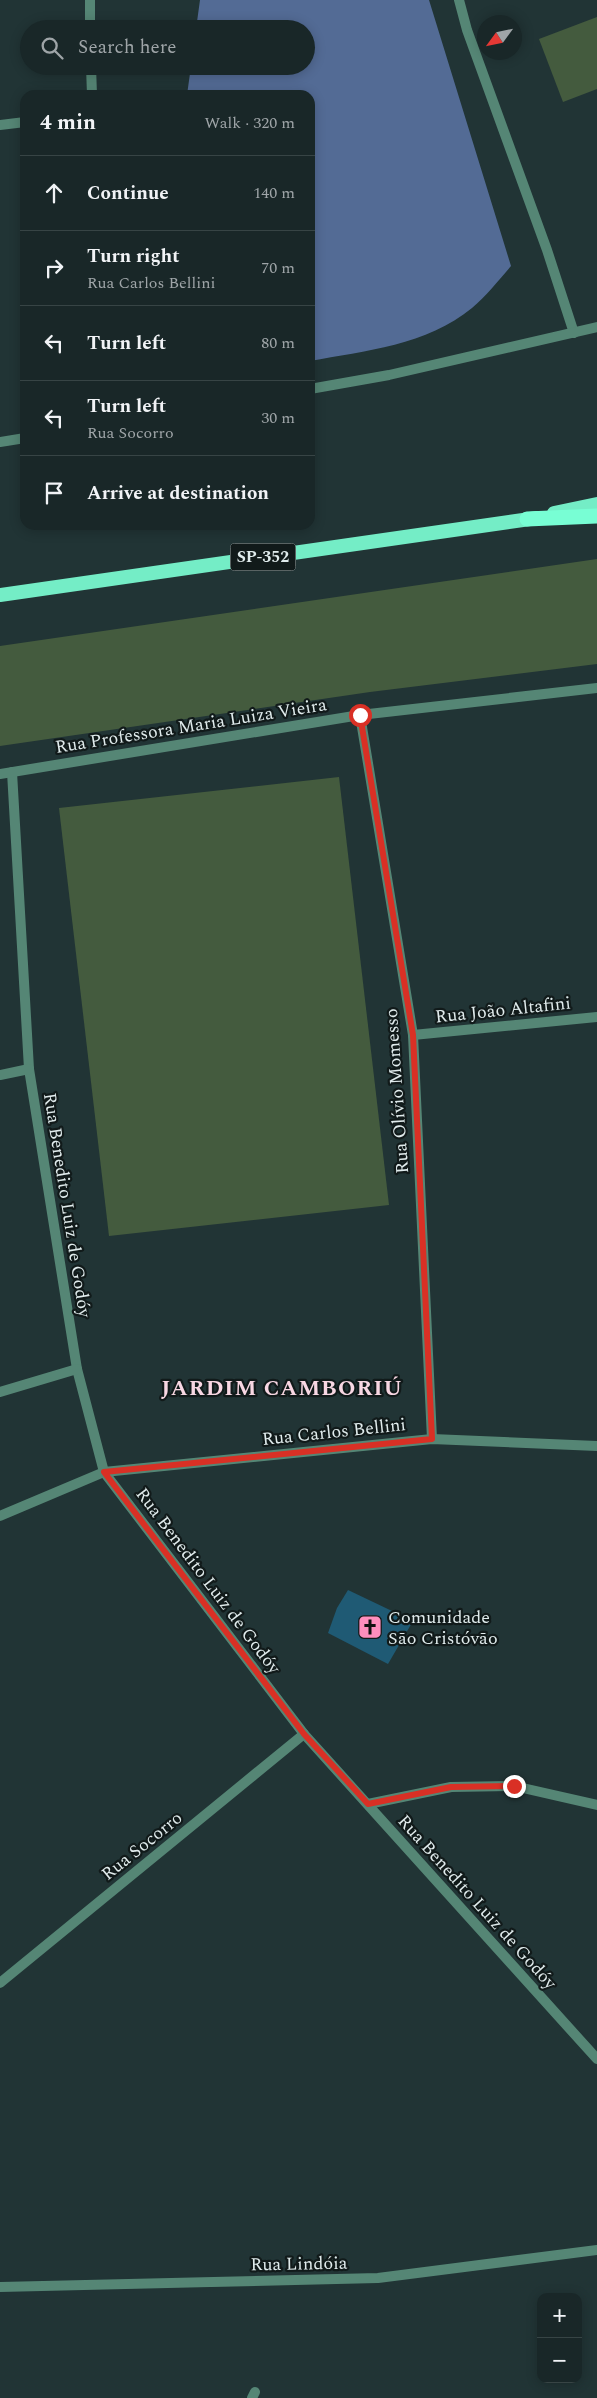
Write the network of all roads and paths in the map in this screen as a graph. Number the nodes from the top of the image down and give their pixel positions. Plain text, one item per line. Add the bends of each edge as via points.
1 (90, 0) edge
2 (459, 0) edge
3 (90, 20) edge
4 (91, 75) edge
5 (92, 90) edge
6 (20, 123) edge
7 (0, 125) edge
8 (597, 327) edge
9 (574, 333) junction
10 (315, 388) edge
11 (20, 439) edge
12 (0, 442) edge
13 (597, 504) edge
14 (597, 509) edge
15 (597, 516) edge
16 (527, 520) junction
17 (0, 595) edge
18 (597, 688) edge
19 (360, 715) junction
20 (12, 772) junction
21 (0, 774) edge
22 (597, 1017) edge
23 (413, 1035) junction
24 (29, 1069) junction
25 (0, 1074) edge
26 (78, 1369) junction
27 (0, 1392) edge
28 (432, 1439) junction
29 (597, 1446) edge
30 (104, 1472) junction
31 (0, 1516) edge
32 (304, 1734) junction
33 (368, 1804) junction
34 (597, 1805) edge
35 (0, 1983) edge
36 (597, 2059) edge
37 (597, 2250) edge
38 (0, 2287) edge

1 - 3 street
2 - 9 street via 466,30
4 - 5 street
6 - 7 street
8 - 9 street
9 - 10 street via 389,375
11 - 12 street
13 - 16 highway
14 - 16 highway
15 - 16 highway
16 - 17 highway, SP-352
18 - 19 street, Rua Professora Maria Luiza Vieira
19 - 20 street, Rua Professora Maria Luiza Vieira
19 - 23 street, Rua Olívio Momesso
20 - 21 street, Rua Professora Maria Luiza Vieira
20 - 24 street, Rua Benedito Luiz de Godóy
22 - 23 street, Rua João Altafini
23 - 28 street, Rua Olívio Momesso
24 - 25 street
24 - 26 street, Rua Benedito Luiz de Godóy
26 - 27 street
26 - 30 street, Rua Benedito Luiz de Godóy
28 - 29 street, Rua Carlos Bellini
28 - 30 street, Rua Carlos Bellini
30 - 31 street, Rua Carlos Bellini
30 - 32 street, Rua Benedito Luiz de Godóy
32 - 33 street, Rua Benedito Luiz de Godóy
32 - 35 street, Rua Socorro
33 - 34 street via 451,1787 514,1786
33 - 36 street, Rua Benedito Luiz de Godóy
37 - 38 street, Rua Lindóia via 378,2278

